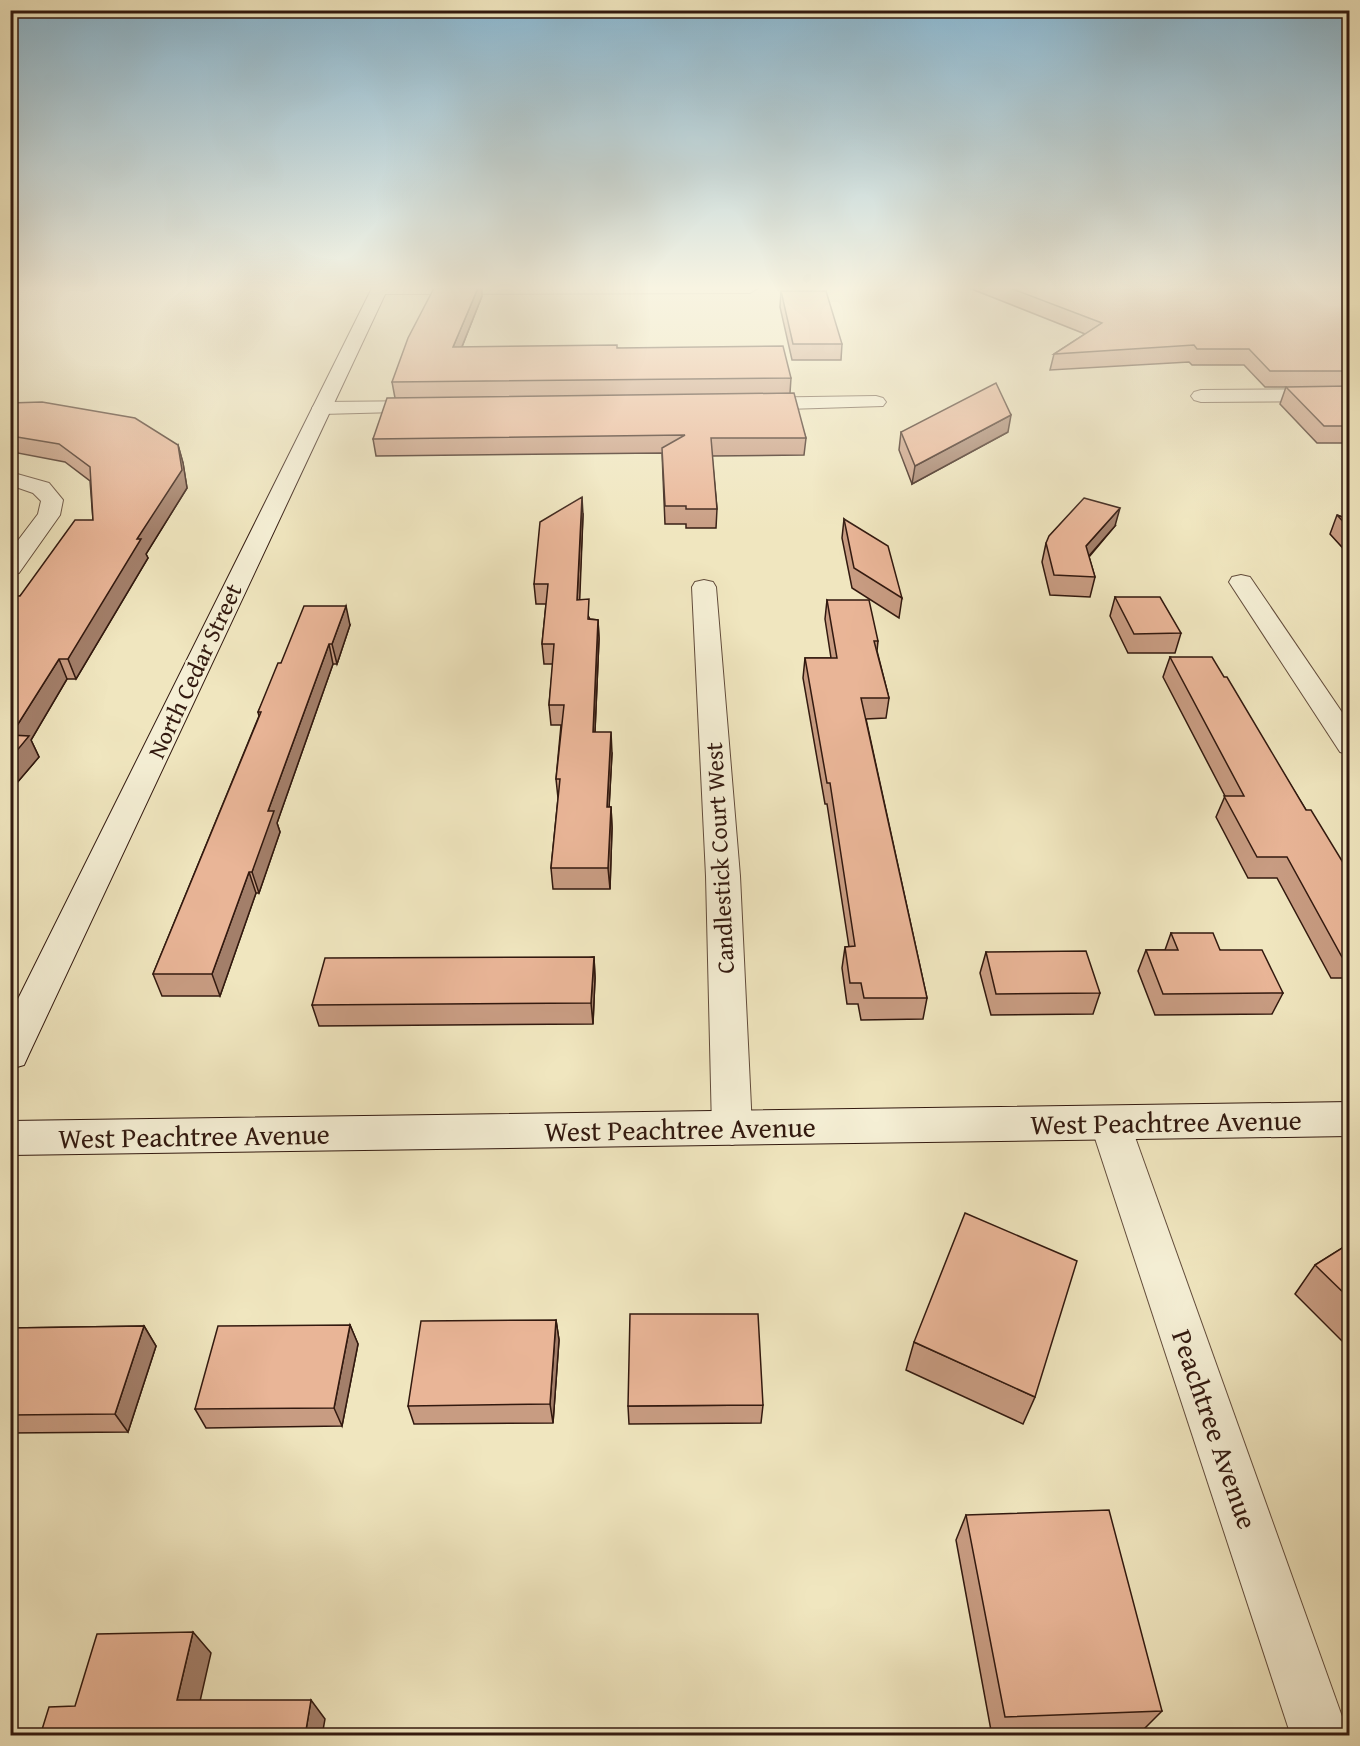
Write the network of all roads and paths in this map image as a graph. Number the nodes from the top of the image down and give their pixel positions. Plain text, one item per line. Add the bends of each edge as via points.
1 (341, 369) edge
2 (1350, 395) edge
3 (1201, 396) dead end
4 (876, 402) dead end
5 (735, 404) edge
6 (452, 407) edge
7 (322, 408) junction
8 (10, 478) edge
9 (10, 568) edge
10 (1241, 582) dead end
11 (704, 587) dead end
12 (1350, 746) edge
13 (10, 1054) edge
14 (1350, 1119) edge
15 (1110, 1123) junction
16 (732, 1128) junction
17 (10, 1138) edge
18 (1320, 1736) edge

1 - 7 street, North Cedar Street
2 - 3 street
4 - 5 street
6 - 7 street
7 - 13 street, North Cedar Street
8 - 9 street via 41,488 52,500 49,515
10 - 12 street
11 - 16 street, Candlestick Court West via 723,876
14 - 15 street, West Peachtree Avenue
15 - 16 street, West Peachtree Avenue
15 - 18 street, Peachtree Avenue
16 - 17 street, West Peachtree Avenue

